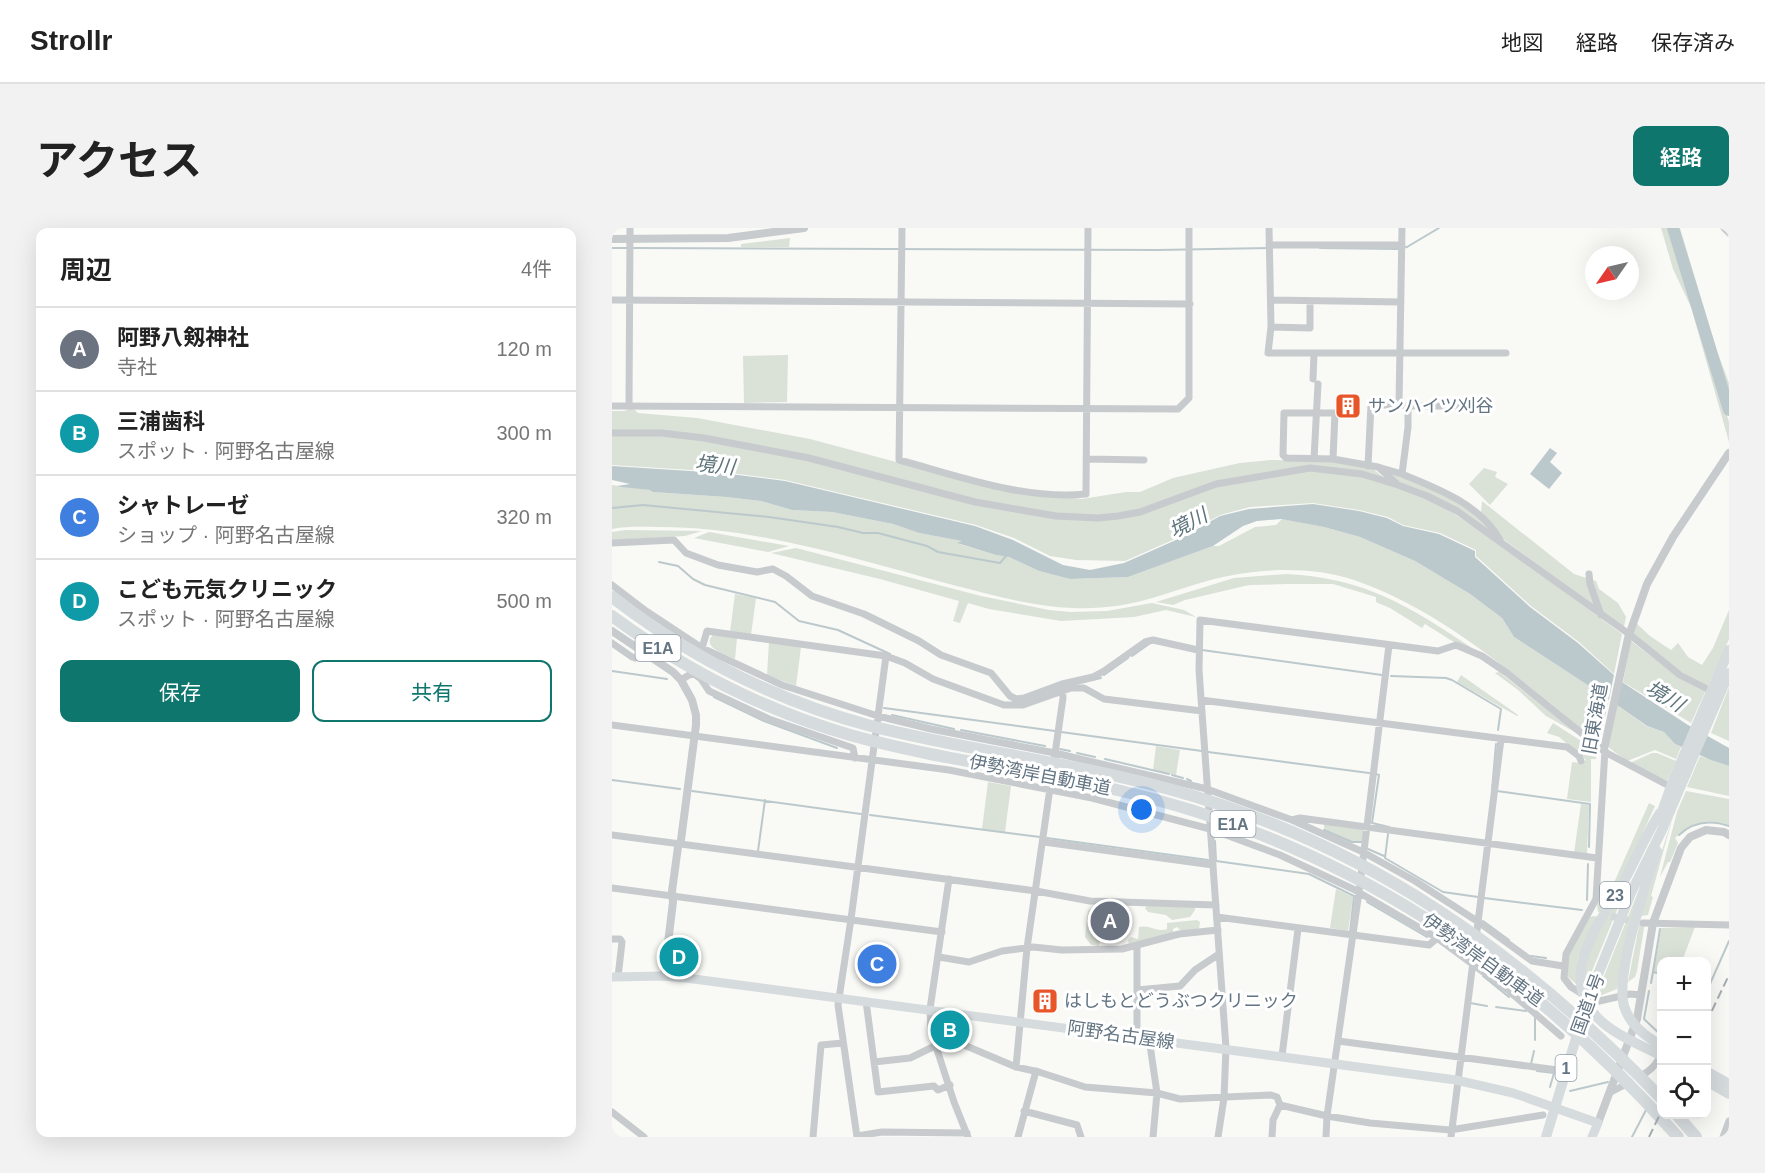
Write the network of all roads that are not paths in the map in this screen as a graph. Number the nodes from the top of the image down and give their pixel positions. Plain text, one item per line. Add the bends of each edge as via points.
1 (630, 228) edge
2 (804, 228) edge
3 (902, 228) edge
4 (1088, 228) edge
5 (1189, 228) edge
6 (1269, 228) edge
7 (1402, 228) edge
8 (1724, 228) edge
9 (1729, 233) edge
10 (612, 239) edge
11 (629, 239) junction
12 (1269, 247) junction
13 (1402, 247) junction
14 (612, 300) edge
15 (630, 300) junction
16 (1271, 300) junction
17 (901, 301) junction
18 (1310, 301) junction
19 (1089, 302) junction
20 (1401, 302) junction
21 (1190, 304) junction
22 (1271, 327) junction
23 (1506, 353) dead end
24 (1314, 354) junction
25 (1400, 354) junction
26 (1399, 405) junction
27 (612, 406) edge
28 (629, 406) junction
29 (1408, 406) junction
30 (1485, 406) dead end
31 (900, 407) junction
32 (1088, 407) junction
33 (1317, 412) junction
34 (612, 433) edge
35 (1087, 459) junction
36 (1314, 459) junction
37 (1333, 459) junction
38 (1144, 460) dead end
39 (1727, 461) edge
40 (1368, 466) junction
41 (1378, 467) junction
42 (1402, 474) junction
43 (1398, 484) junction
44 (612, 543) edge
45 (1502, 543) junction
46 (1589, 574) dead end
47 (612, 585) edge
48 (612, 597) edge
49 (1601, 615) junction
50 (612, 616) edge
51 (612, 631) edge
52 (1628, 636) junction
53 (612, 643) edge
54 (1389, 645) junction
55 (702, 648) junction
56 (1198, 650) junction
57 (1729, 650) edge
58 (642, 652) junction
59 (886, 656) junction
60 (1729, 673) edge
61 (681, 680) junction
62 (1062, 687) junction
63 (1714, 697) junction
64 (1201, 700) junction
65 (1202, 711) junction
66 (878, 716) junction
67 (1380, 722) junction
68 (612, 725) edge
69 (695, 737) junction
70 (1501, 739) junction
71 (1605, 749) junction
72 (1055, 753) junction
73 (855, 758) junction
74 (872, 760) junction
75 (1581, 761) dead end
76 (1676, 782) junction
77 (1207, 789) junction
78 (1050, 791) junction
79 (1660, 813) junction
80 (1292, 820) junction
81 (1366, 827) junction
82 (1210, 829) junction
83 (1662, 830) junction
84 (612, 835) edge
85 (1729, 835) edge
86 (1044, 842) junction
87 (1487, 844) junction
88 (679, 845) junction
89 (1363, 852) junction
90 (1597, 858) junction
91 (1213, 865) junction
92 (858, 867) junction
93 (1639, 873) junction
94 (949, 879) junction
95 (612, 888) edge
96 (1036, 891) junction
97 (1359, 892) junction
98 (672, 896) junction
99 (1216, 905) junction
100 (1590, 911) junction
101 (1599, 914) tunnel mouth
102 (1217, 917) junction
103 (851, 920) junction
104 (1477, 921) junction
105 (1643, 923) tunnel mouth
106 (1653, 923) junction
107 (1729, 925) edge
108 (1298, 928) junction
109 (1218, 930) junction
110 (942, 932) junction
111 (1352, 935) junction
112 (1437, 938) junction
113 (612, 939) edge
114 (1137, 947) junction
115 (1027, 948) junction
116 (1219, 954) junction
117 (939, 957) junction
118 (1532, 961) junction
119 (1473, 963) junction
120 (1563, 966) junction
121 (664, 976) junction
122 (615, 977) edge
123 (1137, 990) junction
124 (1509, 991) junction
125 (1641, 995) junction
126 (839, 997) junction
127 (1588, 999) junction
128 (866, 1000) junction
129 (930, 1009) junction
130 (1637, 1019) junction
131 (1019, 1021) junction
132 (932, 1031) junction
133 (1561, 1036) dead end
134 (1137, 1037) junction
135 (1657, 1038) edge
136 (1151, 1039) junction
137 (1338, 1041) junction
138 (843, 1043) junction
139 (1657, 1043) edge
140 (937, 1045) junction
141 (1226, 1048) junction
142 (1657, 1053) edge
143 (1282, 1056) junction
144 (1460, 1057) junction
145 (874, 1062) junction
146 (1335, 1063) junction
147 (1657, 1063) edge
148 (1016, 1067) junction
149 (1036, 1071) junction
150 (1565, 1071) junction
151 (1711, 1073) edge
152 (1456, 1080) junction
153 (1711, 1083) edge
154 (1729, 1084) edge
155 (950, 1085) junction
156 (1611, 1092) junction
157 (1157, 1093) junction
158 (1657, 1094) edge
159 (1729, 1094) edge
160 (1224, 1098) junction
161 (1280, 1105) junction
162 (1554, 1107) junction
163 (1024, 1111) junction
164 (612, 1112) edge
165 (1543, 1115) dead end
166 (1327, 1116) junction
167 (1680, 1119) edge
168 (1729, 1121) edge
169 (1598, 1123) junction
170 (1451, 1133) edge
171 (938, 1135) edge
172 (968, 1135) edge
173 (644, 1137) edge
174 (813, 1137) edge
175 (857, 1137) edge
176 (1018, 1137) edge
177 (1081, 1137) edge
178 (1153, 1137) edge
179 (1218, 1137) edge
180 (1272, 1137) edge
181 (1326, 1137) edge
182 (1546, 1137) edge
183 (1592, 1137) edge
184 (1678, 1137) edge
185 (1696, 1137) edge
186 (1723, 1137) edge

1 - 11 street
2 - 11 street via 728,238
3 - 17 street
4 - 19 street
5 - 21 street
6 - 12 street
7 - 13 street
8 - 9 street
10 - 11 street
11 - 15 street
12 - 13 street
12 - 16 street
13 - 20 street
14 - 15 street
15 - 17 street
15 - 28 street
16 - 18 street
16 - 22 street
17 - 19 street
17 - 31 street
18 - 20 street
18 - 22 street via 1310,328
19 - 21 street
19 - 32 street
20 - 25 street
21 - 32 street via 1189,398 1178,409
22 - 24 street via 1268,353
23 - 25 street
24 - 25 street
24 - 33 street
25 - 26 street
26 - 29 street
26 - 40 street via 1371,405
27 - 28 street
28 - 31 street
29 - 30 street
29 - 42 street
31 - 32 street
31 - 35 street via 899,460 1000,486 1072,495 1086,494
32 - 35 street
33 - 36 street
33 - 36 street via 1284,413 1283,455
33 - 37 street via 1335,413
34 - 43 street via 704,438 809,458 975,502 1078,517 1126,515 1216,484 1310,468 1362,474
35 - 38 street
36 - 37 street
37 - 40 street
39 - 52 street, 旧東海道 via 1657,565
40 - 41 street
41 - 42 street
41 - 43 street
42 - 45 street via 1455,498 1494,528
43 - 45 street via 1457,511
44 - 62 street via 674,540 686,553 718,565 757,572 772,569 812,596 864,614 941,655 991,673 1016,699
45 - 49 street
46 - 49 street
47 - 55 street
48 - 158 highway, 伊勢湾岸自動車道 / E1A via 672,641 708,661 755,685 828,713 912,735 1159,786 1246,813 1313,840 1417,897 1509,959 1586,1025
49 - 52 street
50 - 184 highway, 伊勢湾岸自動車道 / E1A via 697,672 801,719 916,751 1159,801 1238,825 1342,870 1432,920 1507,974 1581,1038
51 - 58 street
52 - 63 street
52 - 71 street, 旧東海道
53 - 58 street via 635,658
54 - 56 street via 1200,620
54 - 67 street
54 - 71 street via 1438,651 1456,645 1482,657
55 - 59 street via 707,631
55 - 66 street via 782,685
56 - 62 street via 1154,640 1144,642 1099,674
56 - 64 street
57 - 63 highway, 国道1号 / 1
58 - 61 street
59 - 62 street via 933,679 1004,705 1029,704
59 - 66 street
60 - 63 highway, 国道1号 / 1
61 - 69 street via 695,706
61 - 73 street via 694,674 709,691 769,719 853,748
62 - 65 street via 1084,688 1104,699
62 - 72 street
63 - 76 highway, 国道1号 / 1
64 - 65 street
64 - 67 street
65 - 77 street
66 - 72 street
66 - 74 street
67 - 70 street
67 - 81 street
68 - 69 street
69 - 73 street
69 - 88 street
70 - 75 street via 1567,747
70 - 87 street
71 - 76 street
71 - 90 street, 旧東海道
72 - 77 street
72 - 78 street
73 - 74 street
74 - 78 street via 949,770
74 - 92 street
76 - 79 highway, 国道1号 / 1
76 - 83 highway, 国道1号 / 1
77 - 80 street
77 - 82 street
78 - 82 street
78 - 86 street
79 - 93 highway, 国道1号 / 1
79 - 142 highway, 23 via 1590,939 1582,959 1580,980 1585,998 1602,1022
80 - 81 street
80 - 89 street
81 - 87 street
81 - 89 street
82 - 91 street
82 - 97 street via 1280,855
83 - 93 highway, 国道1号 / 1
83 - 139 highway, 23 via 1631,938 1623,999 1633,1024
84 - 88 street
85 - 106 street via 1706,830 1689,837 1681,848
86 - 91 street
86 - 96 street
87 - 90 street
87 - 104 street
88 - 92 street
88 - 98 street
89 - 97 street
89 - 104 street
90 - 100 street, 旧東海道 via 1596,899
91 - 99 street
92 - 94 street
92 - 103 street
93 - 127 highway, 国道1号 / 1
94 - 96 street
94 - 110 street
95 - 98 street
96 - 99 street via 1090,901
96 - 115 street
97 - 111 street
97 - 112 street
98 - 103 street
98 - 121 street
99 - 102 street
100 - 101 street
100 - 120 street, 旧東海道 via 1572,940
102 - 108 street
102 - 109 street
103 - 110 street
103 - 126 street
104 - 118 street
104 - 119 street
105 - 106 street
106 - 107 street
106 - 125 street
108 - 111 street
108 - 143 street
109 - 114 street via 1179,934
109 - 116 street
110 - 117 street
111 - 112 street via 1429,945
111 - 137 street
112 - 119 street
113 - 122 street via 621,942
114 - 115 street
114 - 123 street
115 - 117 street via 969,962
115 - 131 street
116 - 123 street via 1180,986
116 - 141 street
117 - 129 street
118 - 120 street
118 - 124 street
119 - 124 street
119 - 144 street
120 - 127 street via 1566,982
121 - 122 main road, 阿野名古屋線
121 - 126 main road, 阿野名古屋線
123 - 134 street
124 - 133 street
125 - 127 street via 1594,1002
125 - 130 street
126 - 128 main road, 阿野名古屋線
126 - 138 street
127 - 150 highway, 国道1号 / 1
128 - 129 main road, 阿野名古屋線
128 - 145 street
129 - 131 main road, 阿野名古屋線
129 - 132 street
130 - 135 street
130 - 156 street
131 - 134 main road, 阿野名古屋線
131 - 148 street
132 - 140 street
132 - 148 street
134 - 136 main road, 阿野名古屋線
136 - 141 main road, 阿野名古屋線
136 - 157 street
137 - 144 street
137 - 146 street
138 - 174 street via 821,1045
138 - 175 street
140 - 145 street via 910,1058
140 - 155 street
141 - 143 main road, 阿野名古屋線
141 - 160 street
143 - 146 main road, 阿野名古屋線
144 - 150 street
144 - 152 street
145 - 155 street via 878,1092 925,1086 938,1090
146 - 152 main road, 阿野名古屋線
146 - 166 street
147 - 156 street
148 - 149 street
149 - 157 street via 1085,1087
149 - 163 street
150 - 162 highway, 国道1号 / 1
151 - 154 highway
152 - 162 main road, 阿野名古屋線
152 - 170 street
153 - 159 highway
155 - 172 street
156 - 169 street
157 - 160 street via 1180,1099
157 - 178 street
160 - 161 street via 1270,1095 1276,1096
160 - 179 street
161 - 166 street
161 - 180 street via 1273,1120
162 - 169 main road, 阿野名古屋線
162 - 182 highway, 国道1号 / 1
163 - 176 street
163 - 177 street via 1077,1125
164 - 173 street
165 - 170 street
166 - 170 street
166 - 181 street
167 - 185 highway
168 - 186 street
169 - 183 main road
171 - 172 street
171 - 175 street via 882,1132

